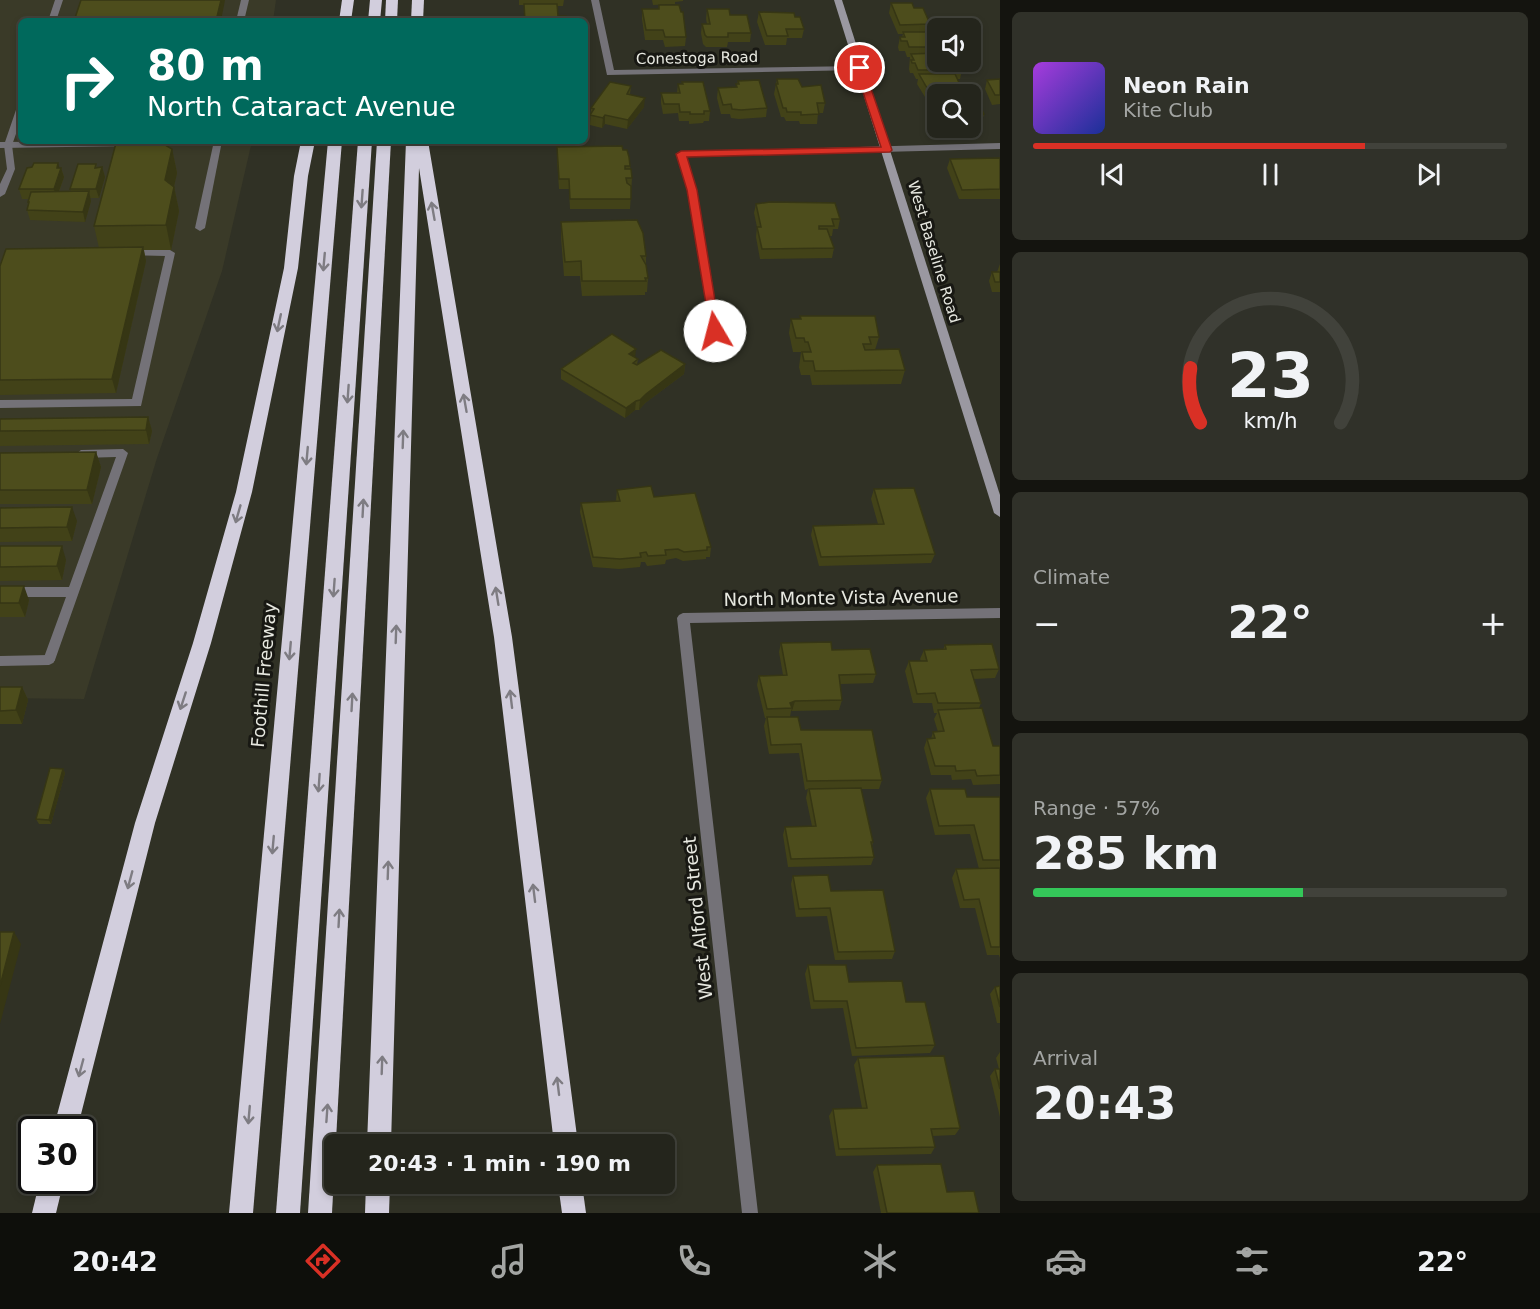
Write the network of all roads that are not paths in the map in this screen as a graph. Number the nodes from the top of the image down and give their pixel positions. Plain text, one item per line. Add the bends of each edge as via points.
1 (59, 0) edge
2 (245, 0) edge
3 (348, 0) edge
4 (376, 0) edge
5 (392, 0) edge
6 (418, 0) edge
7 (595, 0) edge
8 (838, 0) edge
9 (53, 18) edge
10 (241, 18) edge
11 (345, 18) edge
12 (374, 18) edge
13 (391, 18) edge
14 (417, 18) edge
15 (860, 68) junction
16 (18, 114) edge
17 (75, 144) edge
18 (217, 144) edge
19 (307, 144) edge
20 (335, 144) edge
21 (365, 144) edge
22 (384, 144) edge
23 (413, 144) edge
24 (421, 144) edge
25 (4, 145) edge
26 (1000, 146) edge
27 (887, 150) junction
28 (1, 189) edge
29 (200, 228) dead end
30 (113, 254) edge
31 (715, 331) dead end
32 (0, 404) edge
33 (67, 454) edge
34 (1000, 513) edge
35 (0, 592) edge
36 (74, 592) junction
37 (1000, 613) edge
38 (683, 618) joint
39 (0, 661) edge
40 (69, 1116) edge
41 (379, 1134) edge
42 (565, 1134) edge
43 (49, 1194) edge
44 (378, 1194) edge
45 (571, 1194) edge
46 (44, 1213) edge
47 (241, 1213) edge
48 (288, 1213) edge
49 (320, 1213) edge
50 (377, 1213) edge
51 (574, 1213) edge
52 (750, 1213) edge

1 - 9 street
2 - 10 street
3 - 11 highway
4 - 12 highway
5 - 13 highway
6 - 14 highway
7 - 15 street, Conestoga Road via 610,73
8 - 15 main road, West Baseline Road
15 - 27 main road, West Baseline Road
16 - 25 street
17 - 25 street
18 - 29 street
19 -> 40 highway via 291,268 244,492 202,643 145,823
20 -> 47 highway, Foothill Freeway
21 -> 48 highway
49 -> 22 highway
41 -> 23 highway
42 -> 24 highway via 503,637
25 - 28 street via 11,169
26 - 27 street
27 - 31 street via 681,154 692,190
27 - 34 main road, West Baseline Road
30 - 32 street via 170,253 137,403
33 - 36 street via 123,453
35 - 36 street
36 - 39 street via 49,660
37 - 38 street, North Monte Vista Avenue
38 - 52 street, West Alford Street
43 - 46 highway
44 - 50 highway
45 - 51 highway

